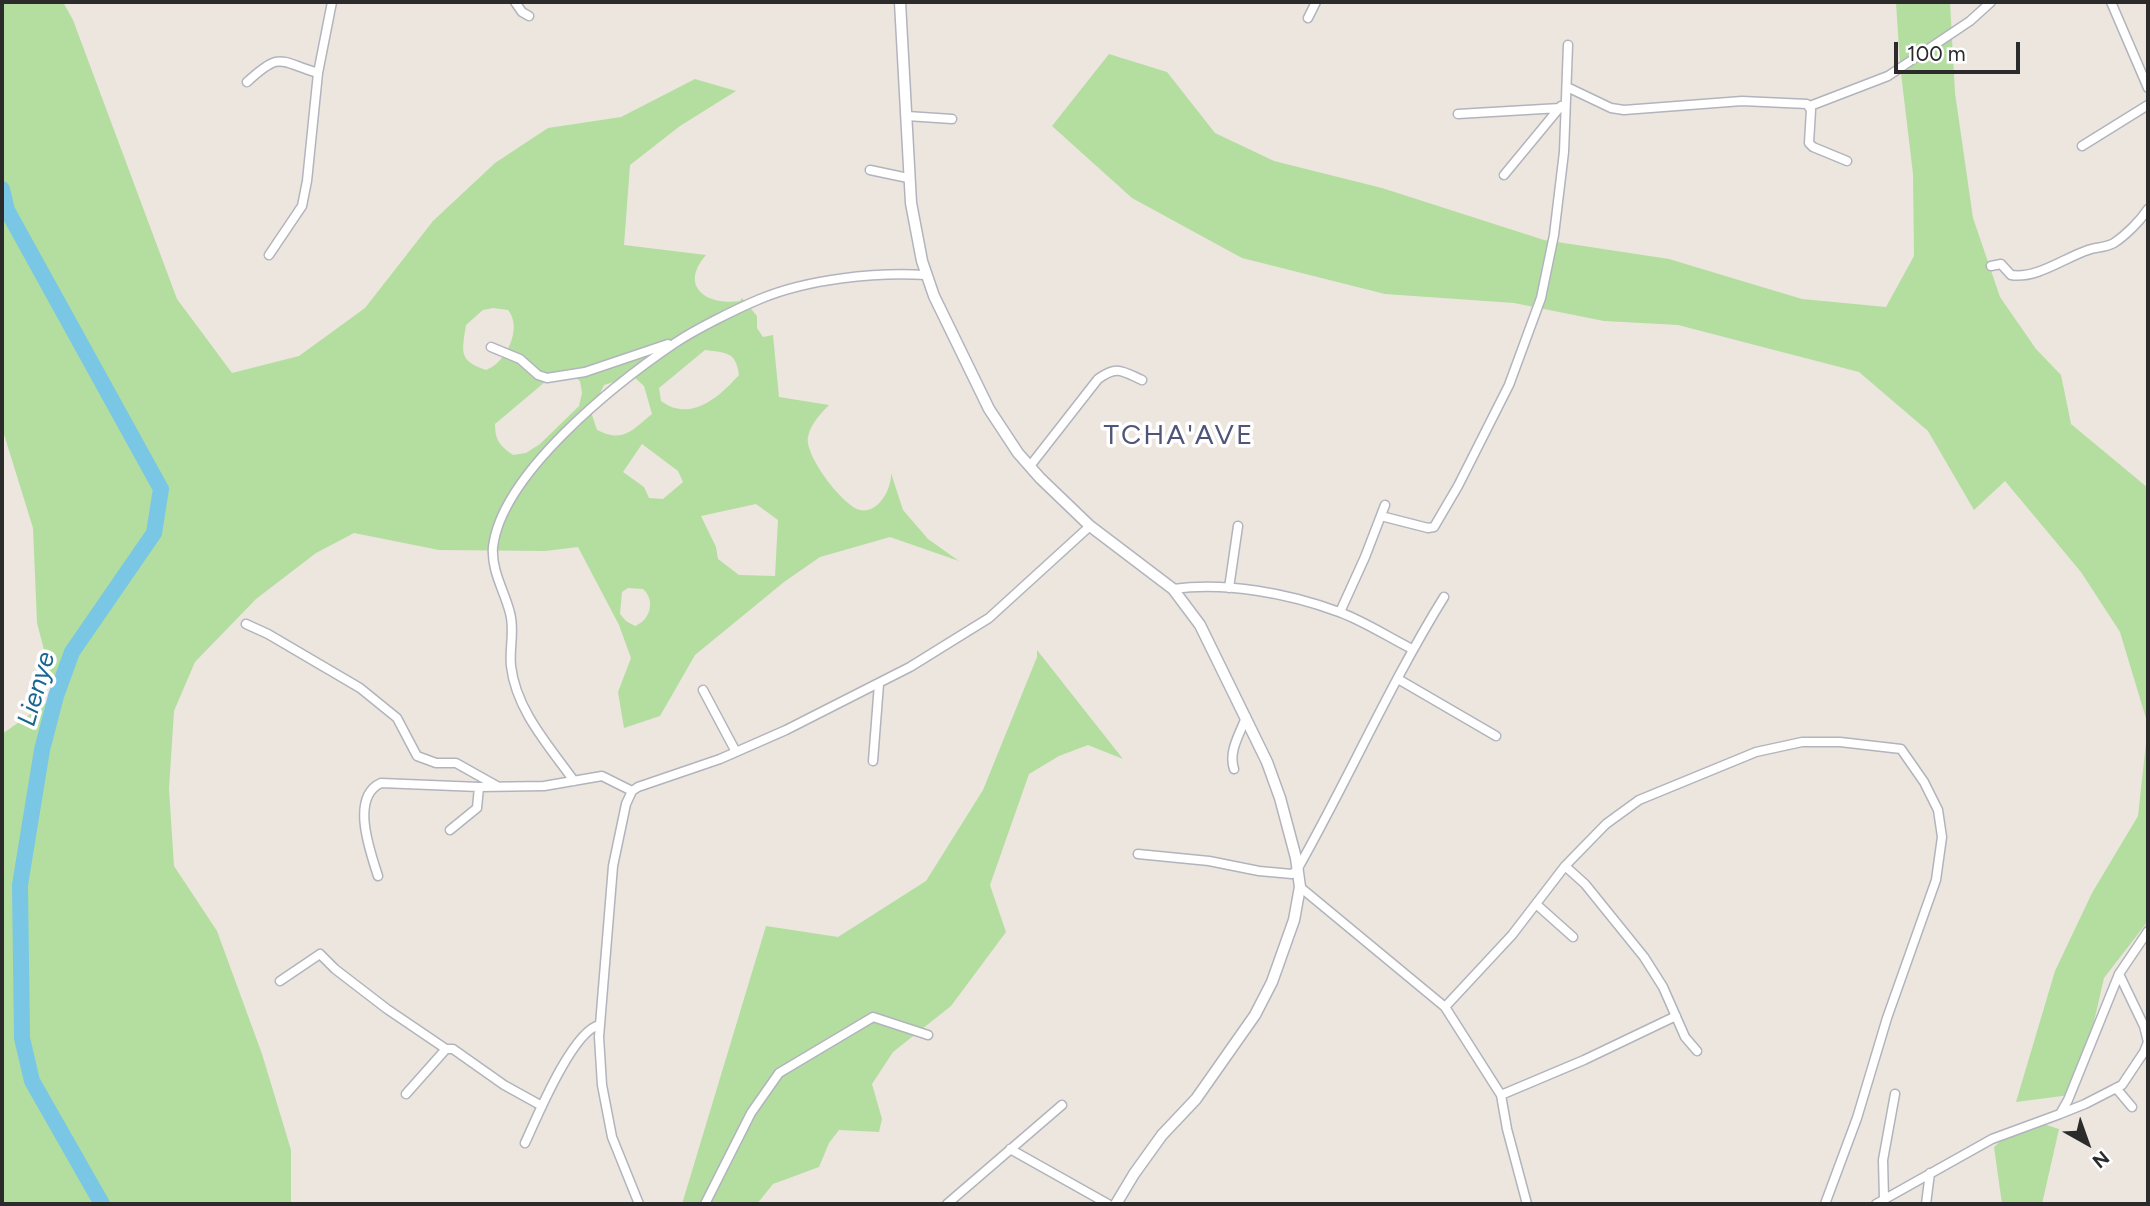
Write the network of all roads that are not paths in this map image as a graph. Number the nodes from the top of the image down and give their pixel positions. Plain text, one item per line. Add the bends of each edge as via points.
1 (332, 2) edge
2 (515, 2) edge
3 (900, 2) edge
4 (1316, 2) edge
5 (1991, 2) edge
6 (2111, 2) edge
7 (529, 16) dead end
8 (1308, 18) dead end
9 (1568, 45) dead end
10 (318, 73) junction
11 (247, 82) dead end
12 (1567, 87) junction
13 (2148, 88) edge
14 (1562, 104) junction
15 (2148, 105) edge
16 (1810, 106) junction
17 (1458, 114) dead end
18 (907, 116) junction
19 (952, 118) dead end
20 (2082, 146) dead end
21 (1847, 161) dead end
22 (870, 170) dead end
23 (1504, 175) dead end
24 (908, 178) junction
25 (2148, 209) edge
26 (269, 255) dead end
27 (1991, 267) dead end
28 (926, 275) junction
29 (678, 341) junction
30 (491, 347) dead end
31 (1142, 380) dead end
32 (1030, 466) junction
33 (1385, 505) dead end
34 (1381, 516) junction
35 (1090, 526) junction
36 (1238, 526) dead end
37 (1229, 588) junction
38 (1173, 589) junction
39 (1444, 597) dead end
40 (1340, 612) junction
41 (246, 624) dead end
42 (1412, 649) junction
43 (1398, 678) junction
44 (879, 684) junction
45 (703, 690) dead end
46 (1246, 717) junction
47 (1496, 736) dead end
48 (736, 752) junction
49 (873, 761) dead end
50 (1234, 769) dead end
51 (574, 780) junction
52 (497, 786) junction
53 (480, 787) junction
54 (632, 791) junction
55 (450, 830) dead end
56 (1138, 854) dead end
57 (1566, 866) junction
58 (1297, 870) junction
59 (377, 876) dead end
60 (1300, 887) junction
61 (1536, 904) junction
62 (2148, 931) edge
63 (1573, 937) dead end
64 (2119, 974) junction
65 (280, 981) dead end
66 (1445, 1007) junction
67 (1676, 1016) junction
68 (599, 1025) junction
69 (928, 1035) dead end
70 (446, 1049) junction
71 (1697, 1051) dead end
72 (2116, 1088) junction
73 (406, 1094) dead end
74 (1895, 1094) dead end
75 (1501, 1095) junction
76 (1062, 1105) dead end
77 (542, 1106) junction
78 (2132, 1107) dead end
79 (2060, 1114) junction
80 (525, 1143) dead end
81 (1010, 1149) junction
82 (1930, 1173) junction
83 (1880, 1202) edge
84 (1523, 1203) edge
85 (639, 1204) edge
86 (705, 1204) edge
87 (947, 1204) edge
88 (1108, 1204) edge
89 (1116, 1204) edge
90 (1825, 1204) edge
91 (1926, 1204) edge

1 - 10 street
2 - 7 street
3 - 18 street
4 - 8 street
5 - 16 street via 1888,76
6 - 13 street
9 - 12 street
10 - 11 street via 273,61
10 - 26 street via 302,206
12 - 14 street
12 - 16 street via 1624,110 1742,101
14 - 17 street
14 - 23 street
14 - 34 street via 1564,152 1548,273 1509,385 1434,527
15 - 20 street
16 - 21 street via 1809,143
18 - 19 street
18 - 24 street
22 - 24 street
24 - 28 street
25 - 27 street via 2116,242 2055,266 2029,275 2011,275 2001,264
28 - 29 street via 849,278 800,287 761,299
28 - 32 street via 989,409
29 - 30 street via 585,372 547,378 520,359
29 - 51 street via 552,444 528,472 496,534 494,562 513,628 511,666 519,697
31 - 32 street via 1118,369 1098,379
32 - 35 street
33 - 34 street
34 - 40 street
35 - 38 street
35 - 44 street via 989,618
36 - 37 street
37 - 38 street
37 - 40 street
38 - 46 street via 1200,625
39 - 42 street
40 - 42 street
41 - 52 street via 360,688 397,718 417,757 436,764 456,763
42 - 43 street
43 - 47 street
43 - 58 street
44 - 48 street
44 - 49 street
45 - 48 street
46 - 50 street via 1232,751
46 - 58 street via 1280,798
48 - 54 street
51 - 52 street via 544,786
51 - 54 street via 602,776
52 - 53 street
53 - 55 street via 477,808
53 - 59 street via 374,786 364,805
54 - 68 street via 625,804 613,866
56 - 58 street via 1285,874
57 - 61 street
57 - 67 street via 1644,957
57 - 90 street via 1631,805 1756,752 1802,742 1840,742 1901,749 1907,755 1938,810 1942,837 1936,880
58 - 60 street
60 - 66 street
60 - 89 street via 1284,952 1255,1016 1196,1099 1162,1135
61 - 63 street
61 - 66 street
62 - 64 street
64 - 72 street via 2148,1042
64 - 79 street
65 - 70 street via 320,954
66 - 75 street
67 - 71 street
67 - 75 street
68 - 77 street via 584,1032 576,1043
68 - 85 street via 602,1085 612,1137
69 - 86 street via 873,1017 779,1073 751,1113
70 - 73 street
70 - 77 street via 453,1049
72 - 78 street
72 - 79 street
74 - 83 street via 1882,1160
75 - 84 street
76 - 81 street
77 - 80 street
79 - 82 street via 1992,1139
81 - 87 street
81 - 88 street
82 - 83 street
82 - 91 street

